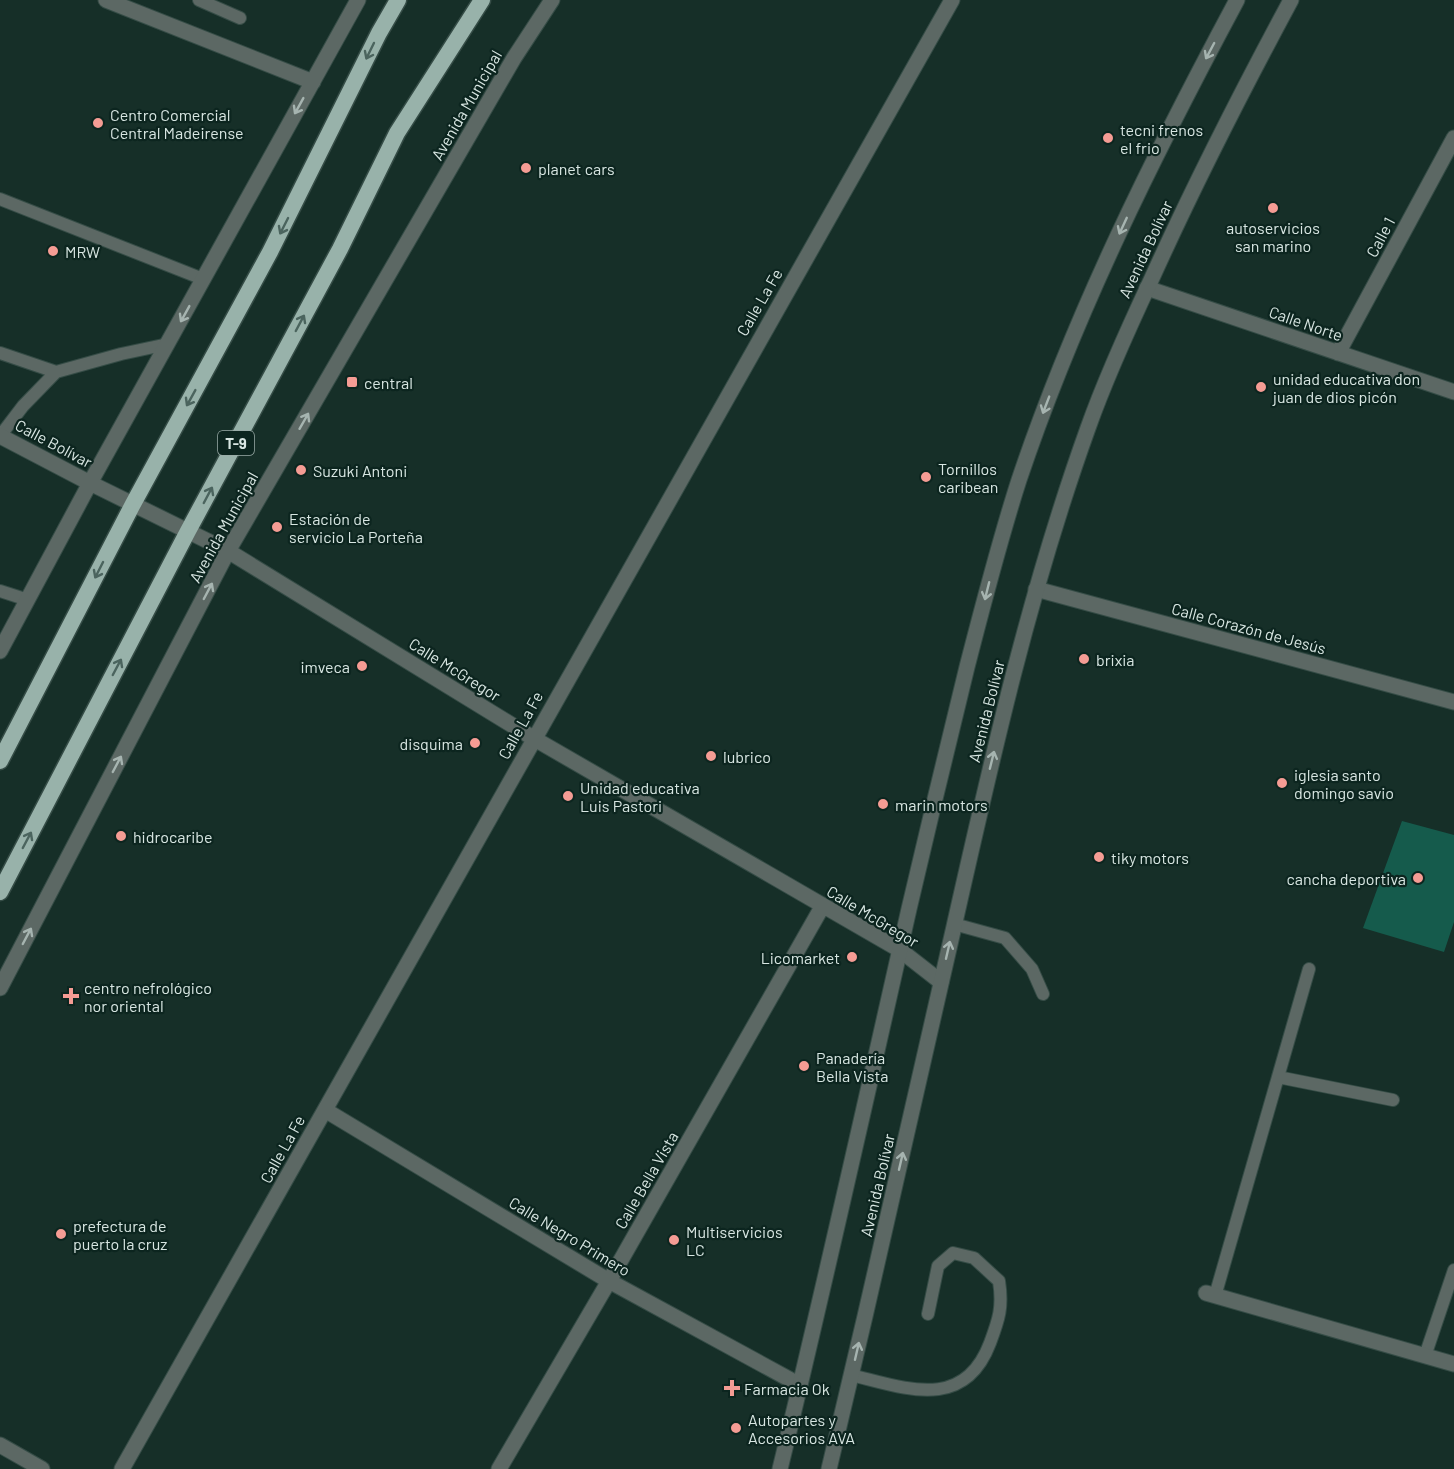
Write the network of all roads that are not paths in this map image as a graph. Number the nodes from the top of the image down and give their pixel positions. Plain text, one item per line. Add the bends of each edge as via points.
1 (106, 0) edge
2 (199, 0) edge
3 (358, 0) edge
4 (398, 0) edge
5 (482, 0) edge
6 (552, 0) edge
7 (952, 0) edge
8 (1237, 0) edge
9 (1291, 0) edge
10 (240, 18) dead end
11 (313, 82) junction
12 (1454, 138) edge
13 (0, 199) edge
14 (203, 279) junction
15 (1147, 288) junction
16 (168, 344) junction
17 (0, 352) edge
18 (1338, 353) junction
19 (56, 372) junction
20 (1454, 392) edge
21 (0, 436) edge
22 (90, 483) junction
23 (133, 504) junction
24 (188, 531) junction
25 (228, 551) junction
26 (1036, 589) junction
27 (0, 591) edge
28 (27, 600) junction
29 (0, 651) edge
30 (1454, 702) edge
31 (533, 738) junction
32 (0, 761) edge
33 (0, 892) edge
34 (822, 907) junction
35 (954, 924) junction
36 (900, 950) junction
37 (1309, 969) dead end
38 (941, 982) junction
39 (0, 988) edge
40 (1043, 994) dead end
41 (1278, 1077) junction
42 (1393, 1100) dead end
43 (325, 1110) junction
44 (1454, 1270) edge
45 (609, 1281) junction
46 (1211, 1294) joint
47 (928, 1314) dead end
48 (1425, 1356) junction
49 (1454, 1364) edge
50 (851, 1375) junction
51 (800, 1385) junction
52 (0, 1445) edge
53 (42, 1469) edge
54 (122, 1469) edge
55 (499, 1469) edge
56 (780, 1469) edge
57 (829, 1469) edge

1 - 11 street
2 - 10 lane
3 - 11 street
4 -> 23 highway via 270,252
24 -> 5 highway, Avenida Municipal / T-9 via 340,249 397,133
25 -> 6 street, Avenida Municipal via 508,68
7 - 31 street, Calle La Fe
8 -> 36 street, Avenida Bolívar via 1140,189 1085,308 1041,417 991,572
9 - 15 street, Avenida Bolívar via 1234,105
11 -> 14 street
12 - 18 street, Calle 1
13 - 14 lane
14 -> 16 street
15 - 18 street, Calle Norte
15 - 26 street, Avenida Bolívar via 1089,424
16 - 19 lane
16 - 22 street
17 - 19 lane
18 - 20 street, Calle Norte
19 - 21 lane
21 - 22 street, Calle Bolívar
22 - 23 street, Calle Bolívar
22 - 28 street
23 - 24 street, Calle McGregor
23 -> 32 highway
24 - 25 street, Calle McGregor
33 -> 24 highway, Avenida Municipal / T-9
25 - 31 street, Calle McGregor
39 -> 25 street, Avenida Municipal
26 - 30 street, Calle Corazón de Jesús
35 -> 26 street, Avenida Bolívar
27 - 28 lane
28 - 29 street
31 - 34 street, Calle McGregor
31 - 43 street, Calle La Fe
34 - 36 street, Calle McGregor
34 - 45 street, Calle Bella Vista
38 -> 35 street, Avenida Bolívar
35 - 40 lane via 1005,938 1032,969
36 - 38 street, Calle McGregor
36 - 51 street, Avenida Bolívar
37 - 41 lane
50 -> 38 street, Avenida Bolívar
41 - 42 lane
41 - 46 lane
43 - 45 street, Calle Negro Primero
43 - 54 street, Calle La Fe
44 - 48 lane
45 - 51 street, Calle Negro Primero
45 - 55 street, Calle Bella Vista
46 - 48 street
47 - 50 lane via 938,1266 953,1253 974,1258 999,1281 1002,1301 998,1322 986,1355 971,1375 946,1389 915,1390
48 - 49 street
50 - 57 street, Avenida Bolívar
51 - 56 street, Avenida Bolívar
52 - 53 street

